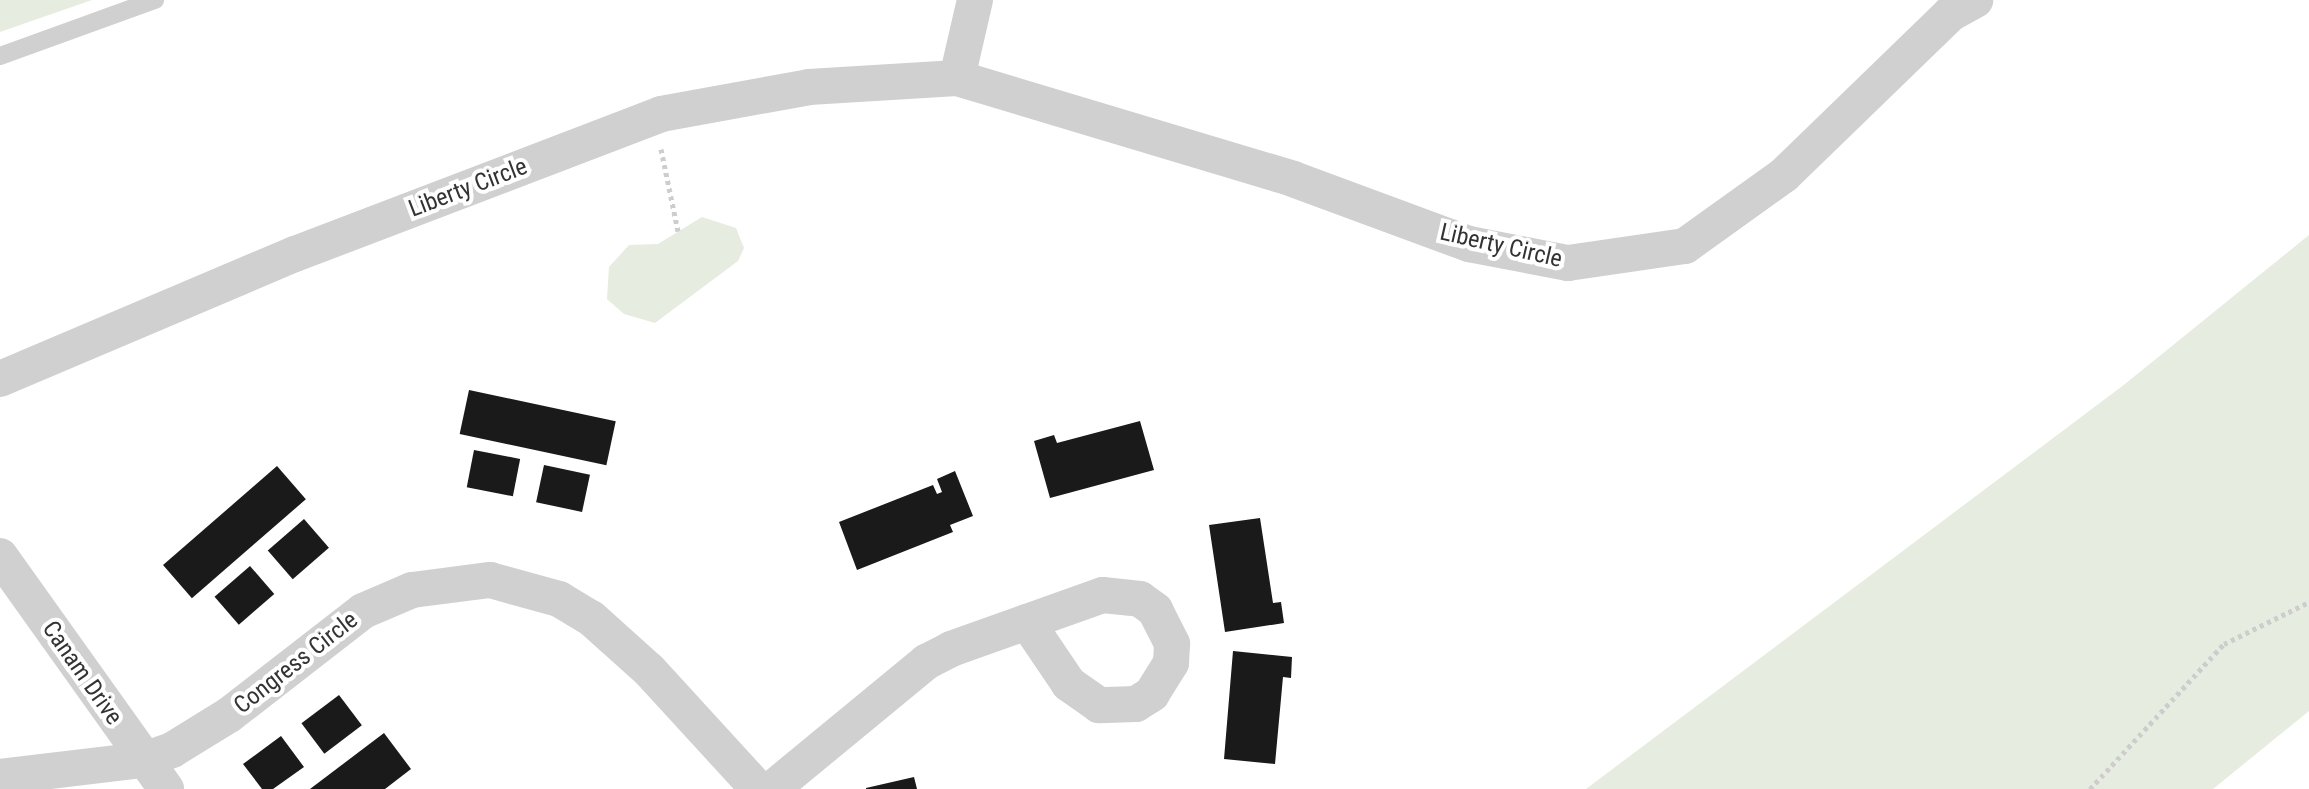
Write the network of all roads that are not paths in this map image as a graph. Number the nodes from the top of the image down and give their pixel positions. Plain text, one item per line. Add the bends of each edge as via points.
1 (155, 0) edge
2 (975, 0) edge
3 (1975, 0) edge
4 (0, 56) edge
5 (957, 78) junction
6 (0, 379) edge
7 (0, 556) edge
8 (1027, 622) dead end
9 (143, 760) junction
10 (0, 777) edge
11 (166, 789) edge
12 (758, 789) edge
13 (772, 789) edge

1 - 4 lane
2 - 5 street
3 - 5 street, Liberty Circle via 1950,14 1784,175 1685,246 1568,263 1469,244 1293,179
5 - 6 street, Liberty Circle via 809,87 648,119 295,254
7 - 9 street, Canam Drive
8 - 13 street via 926,662
9 - 10 street
9 - 11 street, Canam Drive
9 - 12 street, Congress Circle via 229,715 363,611 412,590 490,580 559,599 591,618 649,670

